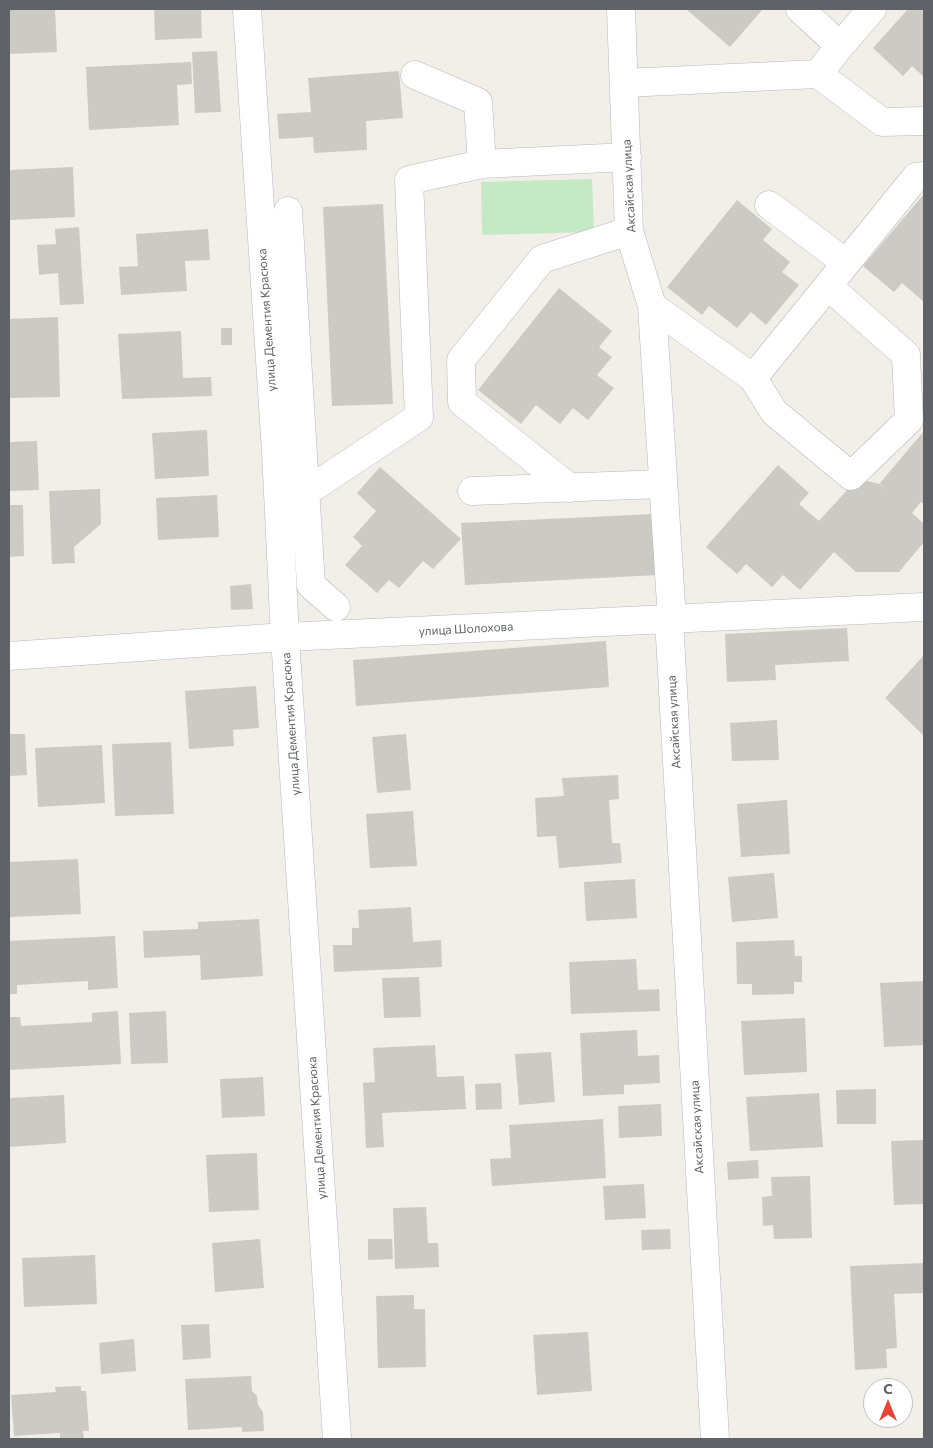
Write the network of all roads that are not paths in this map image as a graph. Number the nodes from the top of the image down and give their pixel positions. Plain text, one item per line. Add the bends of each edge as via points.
1 (248, 9) edge
2 (621, 9) edge
3 (800, 9) edge
4 (872, 9) edge
5 (840, 46) junction
6 (818, 74) junction
7 (415, 75) dead end
8 (624, 83) junction
9 (924, 121) edge
10 (626, 157) junction
11 (482, 164) junction
12 (924, 176) edge
13 (770, 204) dead end
14 (288, 211) dead end
15 (629, 231) junction
16 (846, 263) junction
17 (828, 286) junction
18 (652, 306) junction
19 (753, 378) junction
20 (663, 484) junction
21 (570, 488) junction
22 (472, 491) dead end
23 (306, 492) junction
24 (336, 607) dead end
25 (924, 607) edge
26 (668, 619) junction
27 (285, 637) junction
28 (9, 656) edge
29 (337, 1439) edge
30 (715, 1439) edge

1 - 27 street, улица Дементия Красюка
2 - 8 street, Аксайская улица
3 - 5 street
4 - 5 street
5 - 6 street
6 - 8 street
6 - 9 street via 882,122
7 - 11 street via 478,102
8 - 10 street, Аксайская улица
10 - 11 street
10 - 15 street, Аксайская улица
11 - 23 street via 409,180 419,417
12 - 16 street via 916,177
13 - 16 street
14 - 23 street
15 - 18 street, Аксайская улица
15 - 21 street via 542,259 462,360 462,402
16 - 17 street
17 - 19 street
17 - 19 street via 906,356 909,420 851,476 774,412
18 - 19 street
18 - 20 street, Аксайская улица
20 - 21 street
20 - 26 street, Аксайская улица via 671,604
21 - 22 street
23 - 24 street via 311,585
25 - 26 street, улица Шолохова
26 - 27 street, улица Шолохова
26 - 30 street, Аксайская улица
27 - 28 street, улица Шолохова
27 - 29 street, улица Дементия Красюка

